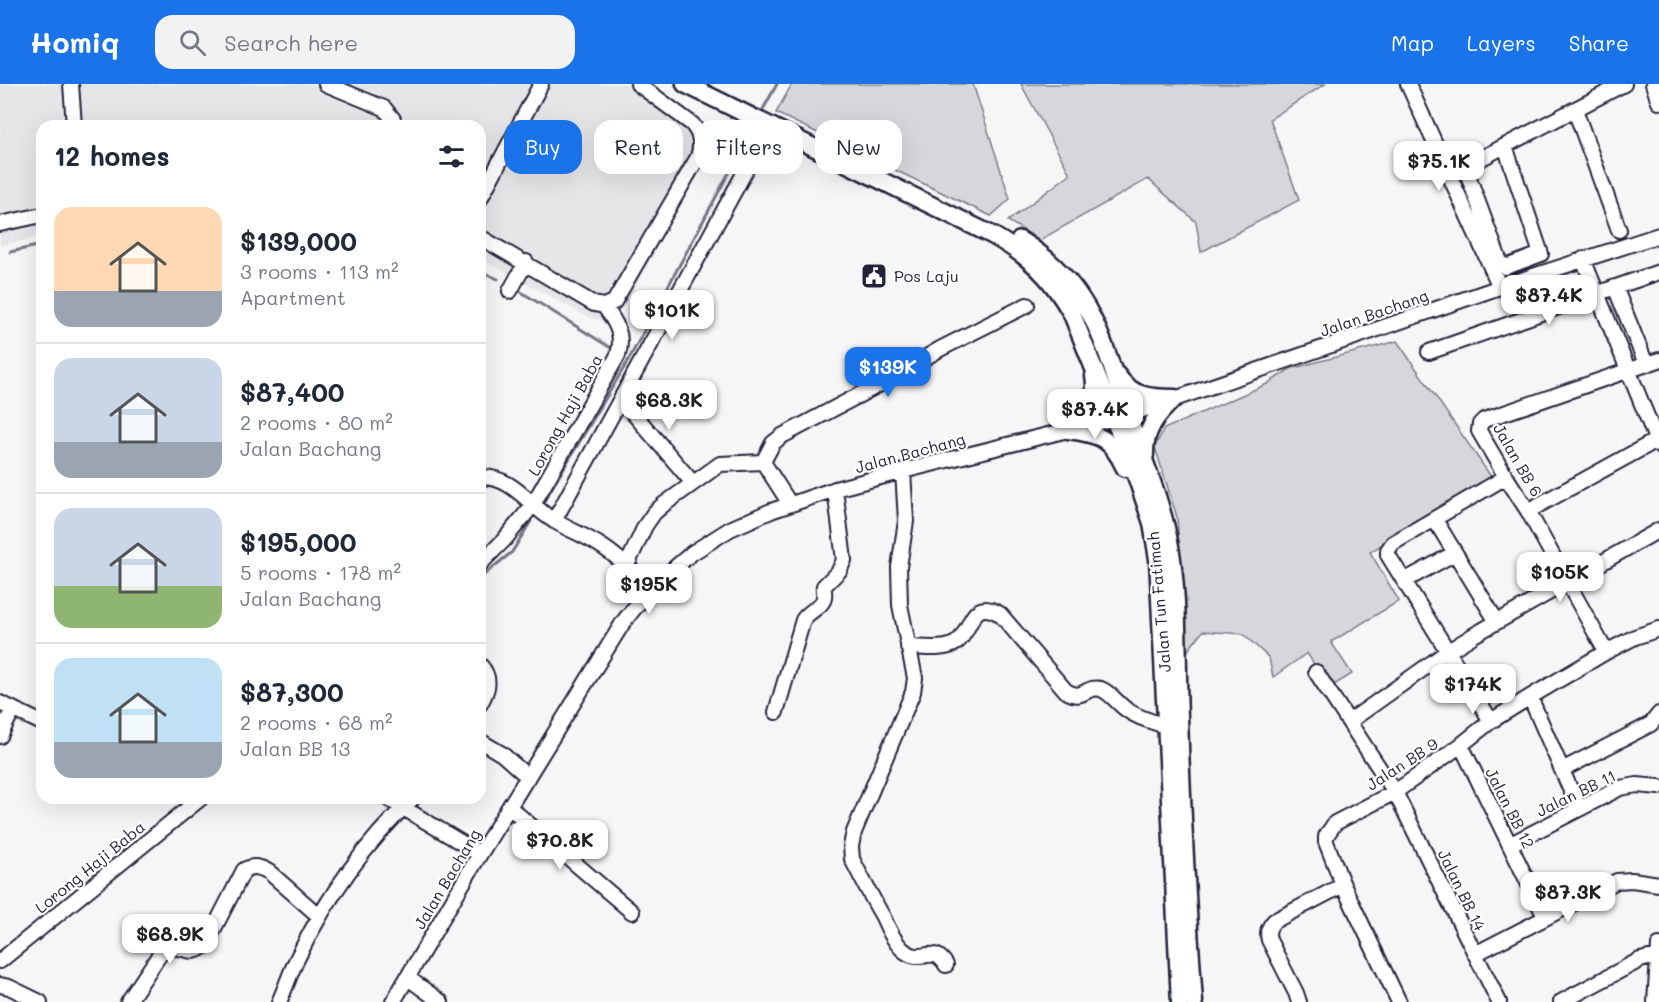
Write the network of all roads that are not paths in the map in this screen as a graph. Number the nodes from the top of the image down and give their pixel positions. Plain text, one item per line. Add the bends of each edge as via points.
1 (71, 84) edge
2 (326, 84) edge
3 (541, 84) edge
4 (638, 84) edge
5 (685, 84) edge
6 (704, 84) edge
7 (1624, 84) edge
8 (1653, 84) edge
9 (1412, 85) edge
10 (1659, 102) edge
11 (739, 107) junction
12 (1575, 110) junction
13 (74, 120) edge
14 (393, 120) edge
15 (765, 120) edge
16 (803, 138) edge
17 (803, 139) edge
18 (1505, 146) junction
19 (744, 174) edge
20 (486, 189) edge
21 (36, 216) edge
22 (0, 224) edge
23 (1619, 230) dead end
24 (1659, 235) edge
25 (486, 240) edge
26 (1583, 259) junction
27 (526, 262) junction
28 (1659, 272) edge
29 (1500, 287) junction
30 (1615, 287) junction
31 (510, 291) dead end
32 (1597, 292) junction
33 (609, 304) junction
34 (1027, 305) dead end
35 (1107, 352) junction
36 (1429, 352) dead end
37 (1652, 362) edge
38 (1092, 365) junction
39 (1629, 370) junction
40 (1175, 398) junction
41 (621, 399) junction
42 (1122, 417) junction
43 (1068, 430) junction
44 (1658, 443) edge
45 (763, 462) junction
46 (1148, 470) junction
47 (903, 471) junction
48 (486, 477) edge
49 (1506, 477) junction
50 (693, 483) junction
51 (835, 489) junction
52 (790, 504) junction
53 (1146, 504) junction
54 (532, 506) junction
55 (1528, 511) junction
56 (1435, 520) junction
57 (554, 521) junction
58 (1659, 530) edge
59 (1455, 553) junction
60 (486, 558) edge
61 (627, 565) junction
62 (1404, 581) junction
63 (1568, 581) junction
64 (650, 589) junction
65 (1497, 622) junction
66 (1659, 629) edge
67 (908, 647) junction
68 (1447, 652) junction
69 (1606, 652) junction
70 (1316, 672) dead end
71 (486, 676) edge
72 (486, 692) edge
73 (1530, 697) junction
74 (6, 706) edge
75 (776, 712) dead end
76 (1659, 714) edge
77 (36, 720) edge
78 (1350, 721) junction
79 (1491, 721) junction
80 (1166, 726) junction
81 (0, 736) edge
82 (486, 745) edge
83 (1461, 745) junction
84 (1562, 770) junction
85 (528, 777) junction
86 (1659, 787) edge
87 (1395, 792) junction
88 (194, 804) edge
89 (407, 804) edge
90 (412, 804) edge
91 (509, 807) junction
92 (1579, 809) junction
93 (1510, 844) junction
94 (480, 854) junction
95 (1659, 884) edge
96 (1343, 885) junction
97 (632, 912) dead end
98 (319, 916) junction
99 (1545, 917) junction
100 (1659, 945) edge
101 (1475, 954) junction
102 (1658, 957) edge
103 (0, 961) edge
104 (946, 965) dead end
105 (408, 978) junction
106 (0, 985) edge
107 (1298, 997) edge
108 (40, 1002) edge
109 (128, 1002) edge
110 (279, 1002) edge
111 (393, 1002) edge
112 (441, 1002) edge
113 (1180, 1002) edge
114 (1194, 1002) edge
115 (1284, 1002) edge
116 (1399, 1002) edge
117 (1499, 1002) edge
118 (1561, 1002) edge
119 (1655, 1002) edge

1 - 13 street
2 - 14 street via 384,108
3 - 20 street
4 - 33 street via 692,124 702,144 698,157
5 - 11 main road, Jalan Tun Fatimah
6 - 11 main road, Jalan Tun Fatimah
7 - 12 street
8 - 10 street
9 - 29 street
11 - 15 main road, Jalan Tun Fatimah
12 - 18 street
12 - 23 street
16 - 35 main road, Jalan Tun Fatimah via 1012,235 1045,257 1065,275 1087,306
17 - 38 main road, Jalan Tun Fatimah via 1023,254 1061,294
18 - 18 street via 1542,254 1506,267 1465,167
19 - 41 street
21 - 22 street
24 - 26 street, Jalan Bachang
25 - 27 street
26 - 29 street, Jalan Bachang
26 - 32 street
27 - 31 street
27 - 33 street via 594,304
28 - 30 street
29 - 40 street, Jalan Bachang
30 - 32 street
30 - 37 street
32 - 36 street
32 - 39 street
33 - 54 street, Lorong Haji Baba via 621,343 618,355
34 - 45 street via 782,436
35 - 40 main road via 1118,376 1131,391 1152,398
35 - 42 main road, Jalan Tun Fatimah
37 - 39 street
38 - 42 main road, Jalan Tun Fatimah
38 - 43 main road via 1096,383 1092,403
39 - 44 street
39 - 49 street, Jalan BB 6 via 1484,420 1479,431
40 - 42 street, Jalan Bachang
40 - 46 main road via 1161,410 1148,431
41 - 50 street
41 - 57 street
42 - 43 street, Jalan Bachang
42 - 46 main road, Jalan Tun Fatimah
42 - 53 main road, Jalan Tun Fatimah
43 - 47 street, Jalan Bachang
43 - 53 main road via 1086,432 1108,442
44 - 55 street
45 - 50 street via 720,464
45 - 52 street
46 - 114 main road, Jalan Tun Fatimah via 1167,529 1173,567
47 - 51 street, Jalan Bachang
47 - 67 street via 906,520 899,596
48 - 54 street via 510,485
49 - 55 street, Jalan BB 6
49 - 56 street
50 - 61 street via 654,513
51 - 52 street, Jalan Bachang
51 - 75 street via 844,560 824,586 822,602 803,620
52 - 64 street, Jalan Bachang via 711,540
53 - 80 main road, Jalan Tun Fatimah via 1158,559
54 - 57 street
54 - 60 street, Lorong Haji Baba
55 - 63 street, Jalan BB 6
56 - 59 street
56 - 62 street via 1390,546 1388,555
57 - 61 street via 597,543
58 - 63 street
59 - 62 street
59 - 65 street
61 - 64 street
62 - 68 street
63 - 65 street
63 - 69 street, Jalan BB 6
64 - 85 street, Jalan Bachang via 624,621
65 - 68 street
66 - 69 street, Jalan BB 9
67 - 80 street via 955,643 977,611 992,609 1073,696 1102,690 1135,715
67 - 104 street via 915,678 913,692 850,846 852,859 896,943 911,956 931,954
68 - 78 street
68 - 79 street
69 - 73 street, Jalan BB 9
70 - 78 street, Jalan BB 14
71 - 72 street
73 - 79 street, Jalan BB 9
73 - 84 street
74 - 77 street
74 - 81 street
76 - 84 street via 1651,724
78 - 87 street, Jalan BB 14
79 - 83 street, Jalan BB 9
80 - 113 main road, Jalan Tun Fatimah
82 - 85 street
83 - 87 street, Jalan BB 9
83 - 93 street, Jalan BB 12
84 - 92 street
85 - 91 street, Jalan Bachang
86 - 92 street, Jalan BB 11 via 1620,788
87 - 96 street, Jalan BB 9 via 1335,823 1326,836
87 - 101 street, Jalan BB 14
88 - 103 street, Lorong Haji Baba
89 - 98 street via 355,861
90 - 94 street
91 - 94 street, Jalan Bachang
91 - 97 street
92 - 93 street, Jalan BB 11
93 - 99 street, Jalan BB 12
94 - 105 street, Jalan Bachang
95 - 99 street via 1617,881
96 - 107 street via 1274,921 1267,933
96 - 116 street
98 - 109 street via 269,872 251,866 244,870 206,944 198,951 164,948
98 - 110 street
99 - 101 street
100 - 102 street
101 - 117 street, Jalan BB 14
102 - 118 street via 1640,960
102 - 119 street
105 - 111 street, Jalan Bachang
105 - 112 street
106 - 108 street
107 - 115 street

